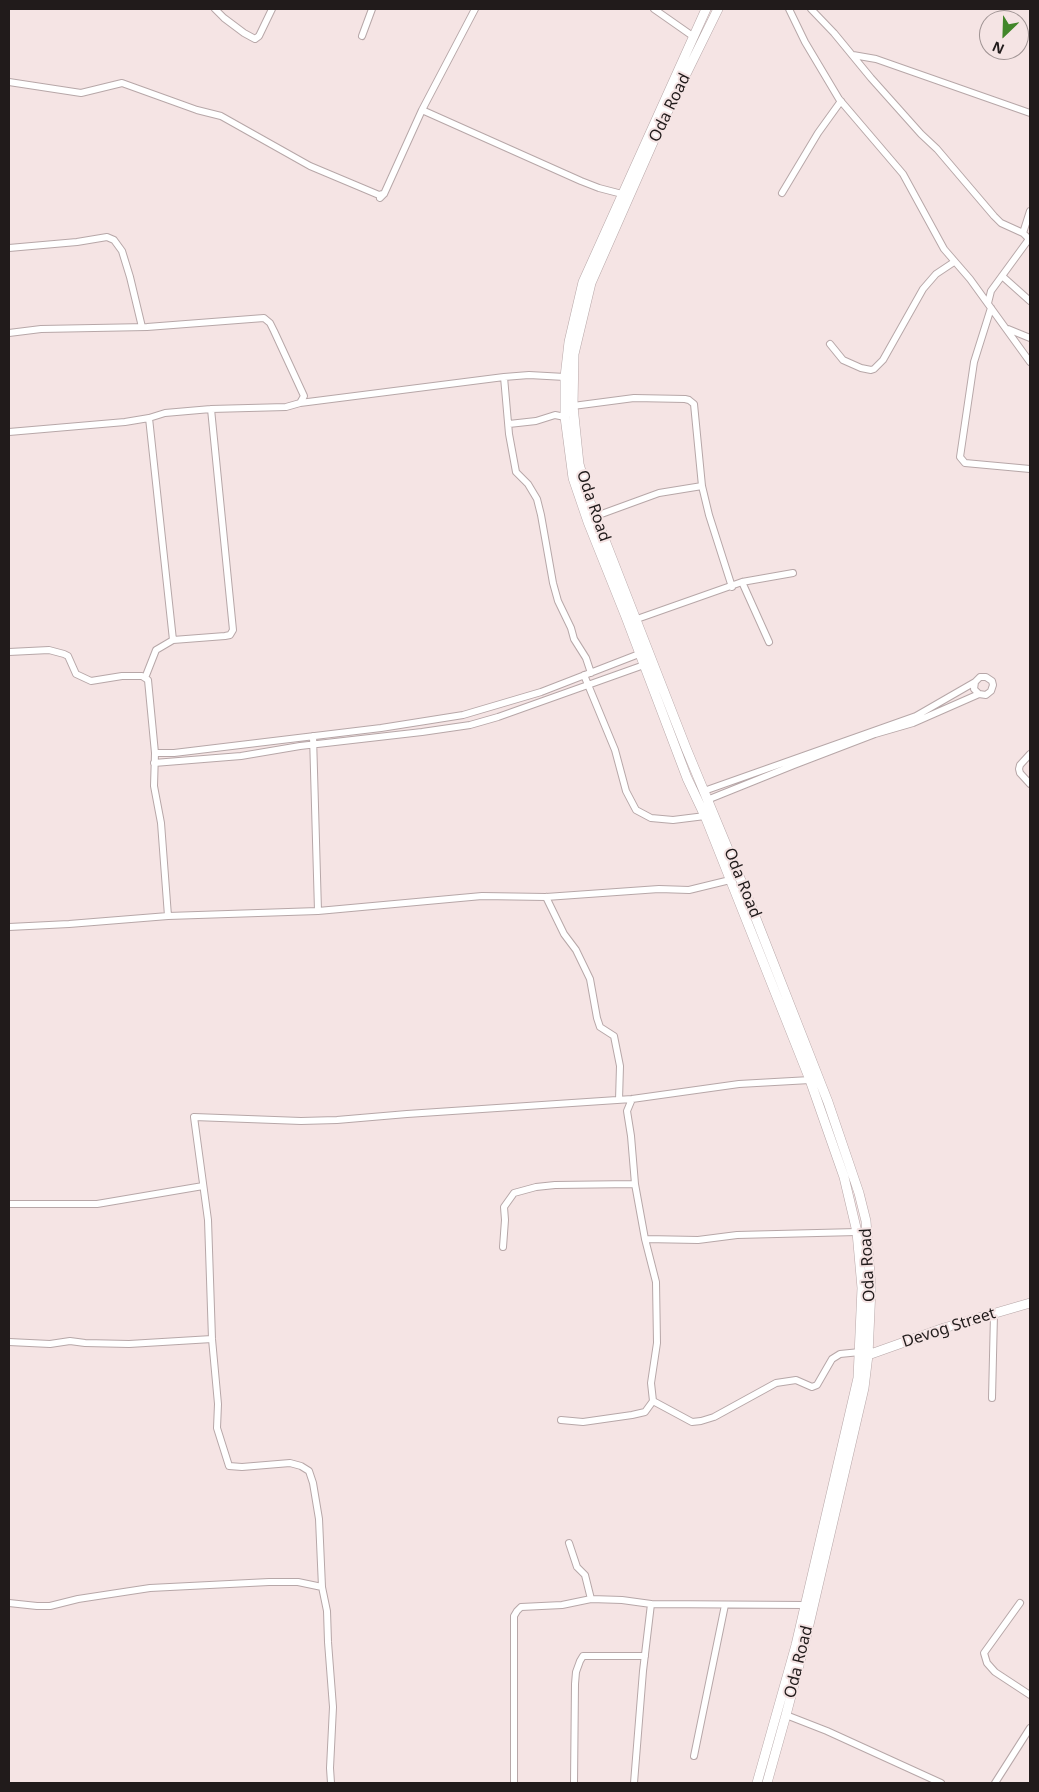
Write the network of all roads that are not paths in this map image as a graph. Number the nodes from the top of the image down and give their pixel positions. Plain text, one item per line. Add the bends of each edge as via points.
1 (216, 9) edge
2 (272, 9) edge
3 (372, 9) edge
4 (475, 9) edge
5 (654, 9) edge
6 (706, 9) edge
7 (718, 9) edge
8 (788, 9) edge
9 (811, 9) edge
10 (362, 36) dead end
11 (694, 37) junction
12 (853, 55) junction
13 (9, 82) edge
14 (841, 101) junction
15 (422, 110) junction
16 (1030, 113) edge
17 (782, 193) dead end
18 (622, 194) junction
19 (1030, 211) edge
20 (1023, 233) junction
21 (1029, 238) edge
22 (9, 248) edge
23 (954, 262) junction
24 (1002, 276) junction
25 (977, 289) junction
26 (991, 291) junction
27 (1030, 301) edge
28 (990, 305) junction
29 (142, 327) junction
30 (1007, 329) junction
31 (9, 333) edge
32 (1030, 338) edge
33 (830, 344) dead end
34 (1030, 362) edge
35 (504, 377) junction
36 (565, 377) junction
37 (300, 404) junction
38 (573, 406) junction
39 (211, 408) junction
40 (565, 417) junction
41 (149, 418) junction
42 (509, 424) junction
43 (9, 432) edge
44 (1030, 470) edge
45 (702, 486) junction
46 (596, 516) junction
47 (792, 573) dead end
48 (742, 582) junction
49 (732, 586) junction
50 (637, 619) junction
51 (173, 640) junction
52 (769, 642) dead end
53 (9, 652) edge
54 (640, 654) junction
55 (644, 664) junction
56 (588, 674) junction
57 (145, 678) junction
58 (975, 682) junction
59 (587, 685) junction
60 (979, 694) junction
61 (457, 716) junction
62 (458, 727) junction
63 (891, 727) junction
64 (313, 736) junction
65 (314, 745) junction
66 (681, 749) junction
67 (155, 753) junction
68 (1030, 754) edge
69 (154, 763) junction
70 (1030, 784) edge
71 (705, 796) junction
72 (705, 816) junction
73 (730, 880) junction
74 (546, 896) junction
75 (318, 911) junction
76 (168, 916) junction
77 (9, 927) edge
78 (810, 1080) junction
79 (632, 1099) junction
80 (619, 1100) junction
81 (635, 1184) junction
82 (203, 1186) junction
83 (9, 1204) edge
84 (857, 1232) junction
85 (645, 1239) junction
86 (503, 1247) dead end
87 (1030, 1303) edge
88 (994, 1314) junction
89 (212, 1339) junction
90 (9, 1342) edge
91 (864, 1353) junction
92 (992, 1398) dead end
93 (653, 1401) junction
94 (561, 1420) dead end
95 (569, 1543) dead end
96 (322, 1587) junction
97 (591, 1600) junction
98 (9, 1603) edge
99 (1020, 1603) dead end
100 (651, 1604) junction
101 (725, 1605) junction
102 (805, 1605) junction
103 (645, 1656) junction
104 (1030, 1695) edge
105 (786, 1715) junction
106 (1030, 1728) edge
107 (694, 1756) dead end
108 (331, 1783) edge
109 (514, 1783) edge
110 (574, 1783) edge
111 (634, 1783) edge
112 (757, 1783) edge
113 (767, 1783) edge
114 (941, 1783) edge
115 (995, 1783) edge

1 - 2 street via 255,39
3 - 10 street
4 - 15 street
5 - 11 street
6 - 11 street, Oda Road
7 - 38 street, Oda Road via 658,131 591,283 574,354
8 - 14 street
9 - 12 street
11 - 18 street, Oda Road
12 - 16 street via 876,59
12 - 20 street via 994,216
13 - 15 street via 81,93 122,83 221,116 310,166 382,194 380,198 384,194
14 - 17 street
14 - 23 street via 903,174
15 - 18 street via 580,181
18 - 36 street, Oda Road via 583,282 569,342
19 - 20 street
20 - 21 street
21 - 24 street
22 - 29 street via 107,237 114,240 122,251
23 - 25 street
23 - 33 street via 936,274 923,289 883,360 874,369 861,368 843,360
24 - 26 street
24 - 27 street
25 - 26 street
25 - 28 street
26 - 28 street
28 - 30 street
28 - 44 street via 974,362 960,457 965,462
29 - 31 street via 41,329
29 - 37 street via 264,318 270,323 303,394
30 - 32 street
30 - 34 street
35 - 36 street
35 - 37 street
35 - 42 street
36 - 40 street, Oda Road
37 - 39 street
38 - 45 street via 634,398 689,400 694,404
38 - 46 street, Oda Road via 579,464
39 - 41 street
39 - 51 street via 233,630 225,636
40 - 42 street via 555,415
40 - 54 street, Oda Road via 573,478
41 - 43 street
41 - 51 street
42 - 56 street via 516,472 537,499 558,601 589,665
45 - 46 street via 659,494
45 - 49 street
46 - 50 street, Oda Road
47 - 48 street
48 - 49 street
48 - 52 street
49 - 50 street
50 - 66 street, Oda Road
51 - 57 street via 156,650
53 - 57 street via 49,650 64,654 76,674 91,681 122,676
54 - 55 street, Oda Road
54 - 56 street
55 - 59 street
55 - 66 street, Oda Road
56 - 59 street
56 - 61 street via 541,692
57 - 67 street via 149,684
58 - 60 street via 974,689
58 - 60 street via 983,676 992,681 991,691 986,695
58 - 63 street
59 - 62 street via 498,717
59 - 72 street via 636,810 651,818 673,820
60 - 63 street via 918,721
61 - 62 street
61 - 64 street
62 - 65 street
63 - 71 street
64 - 65 street
64 - 67 street
65 - 69 street via 241,756
65 - 75 street
66 - 71 street, Oda Road
66 - 72 street, Oda Road via 687,778
67 - 69 street
68 - 70 street via 1019,769
69 - 76 street
71 - 91 street, Oda Road via 828,1102 859,1194 866,1221 871,1288
72 - 73 street, Oda Road
73 - 74 street via 689,890
73 - 78 street, Oda Road
74 - 75 street via 482,896
74 - 80 street via 590,979 600,1027 614,1036 620,1066
75 - 76 street
76 - 77 street
78 - 79 street via 738,1084
78 - 84 street, Oda Road via 844,1177
79 - 80 street
79 - 81 street via 627,1111
80 - 82 street via 337,1120 194,1117
81 - 85 street
81 - 86 street via 555,1185 514,1193 504,1207
82 - 83 street via 96,1204
82 - 89 street via 208,1220
84 - 85 street via 737,1235 698,1240
84 - 91 street, Oda Road
85 - 93 street via 656,1282 657,1343 651,1382
87 - 88 street, Devog Street
88 - 91 street, Devog Street
88 - 92 street
89 - 90 street via 129,1344
89 - 96 street via 217,1428 229,1466 290,1463 309,1471 319,1519
91 - 93 street via 840,1354 832,1359 817,1385 812,1387 796,1380 776,1383 701,1421 692,1422
91 - 102 street, Oda Road
91 - 105 street, Oda Road via 864,1388 857,1423
93 - 94 street via 646,1412 632,1415 583,1422
95 - 97 street via 577,1567 585,1575
96 - 98 street via 298,1582 160,1587 50,1606
96 - 108 street via 327,1611 333,1707
97 - 100 street
97 - 109 street via 521,1607 514,1616
99 - 104 street via 984,1653 986,1663 995,1672
100 - 101 street
100 - 103 street
101 - 102 street
101 - 107 street
102 - 112 street, Oda Road
103 - 110 street via 583,1656 580,1661 575,1684
103 - 111 street
105 - 113 street, Oda Road
105 - 114 street
106 - 115 street

